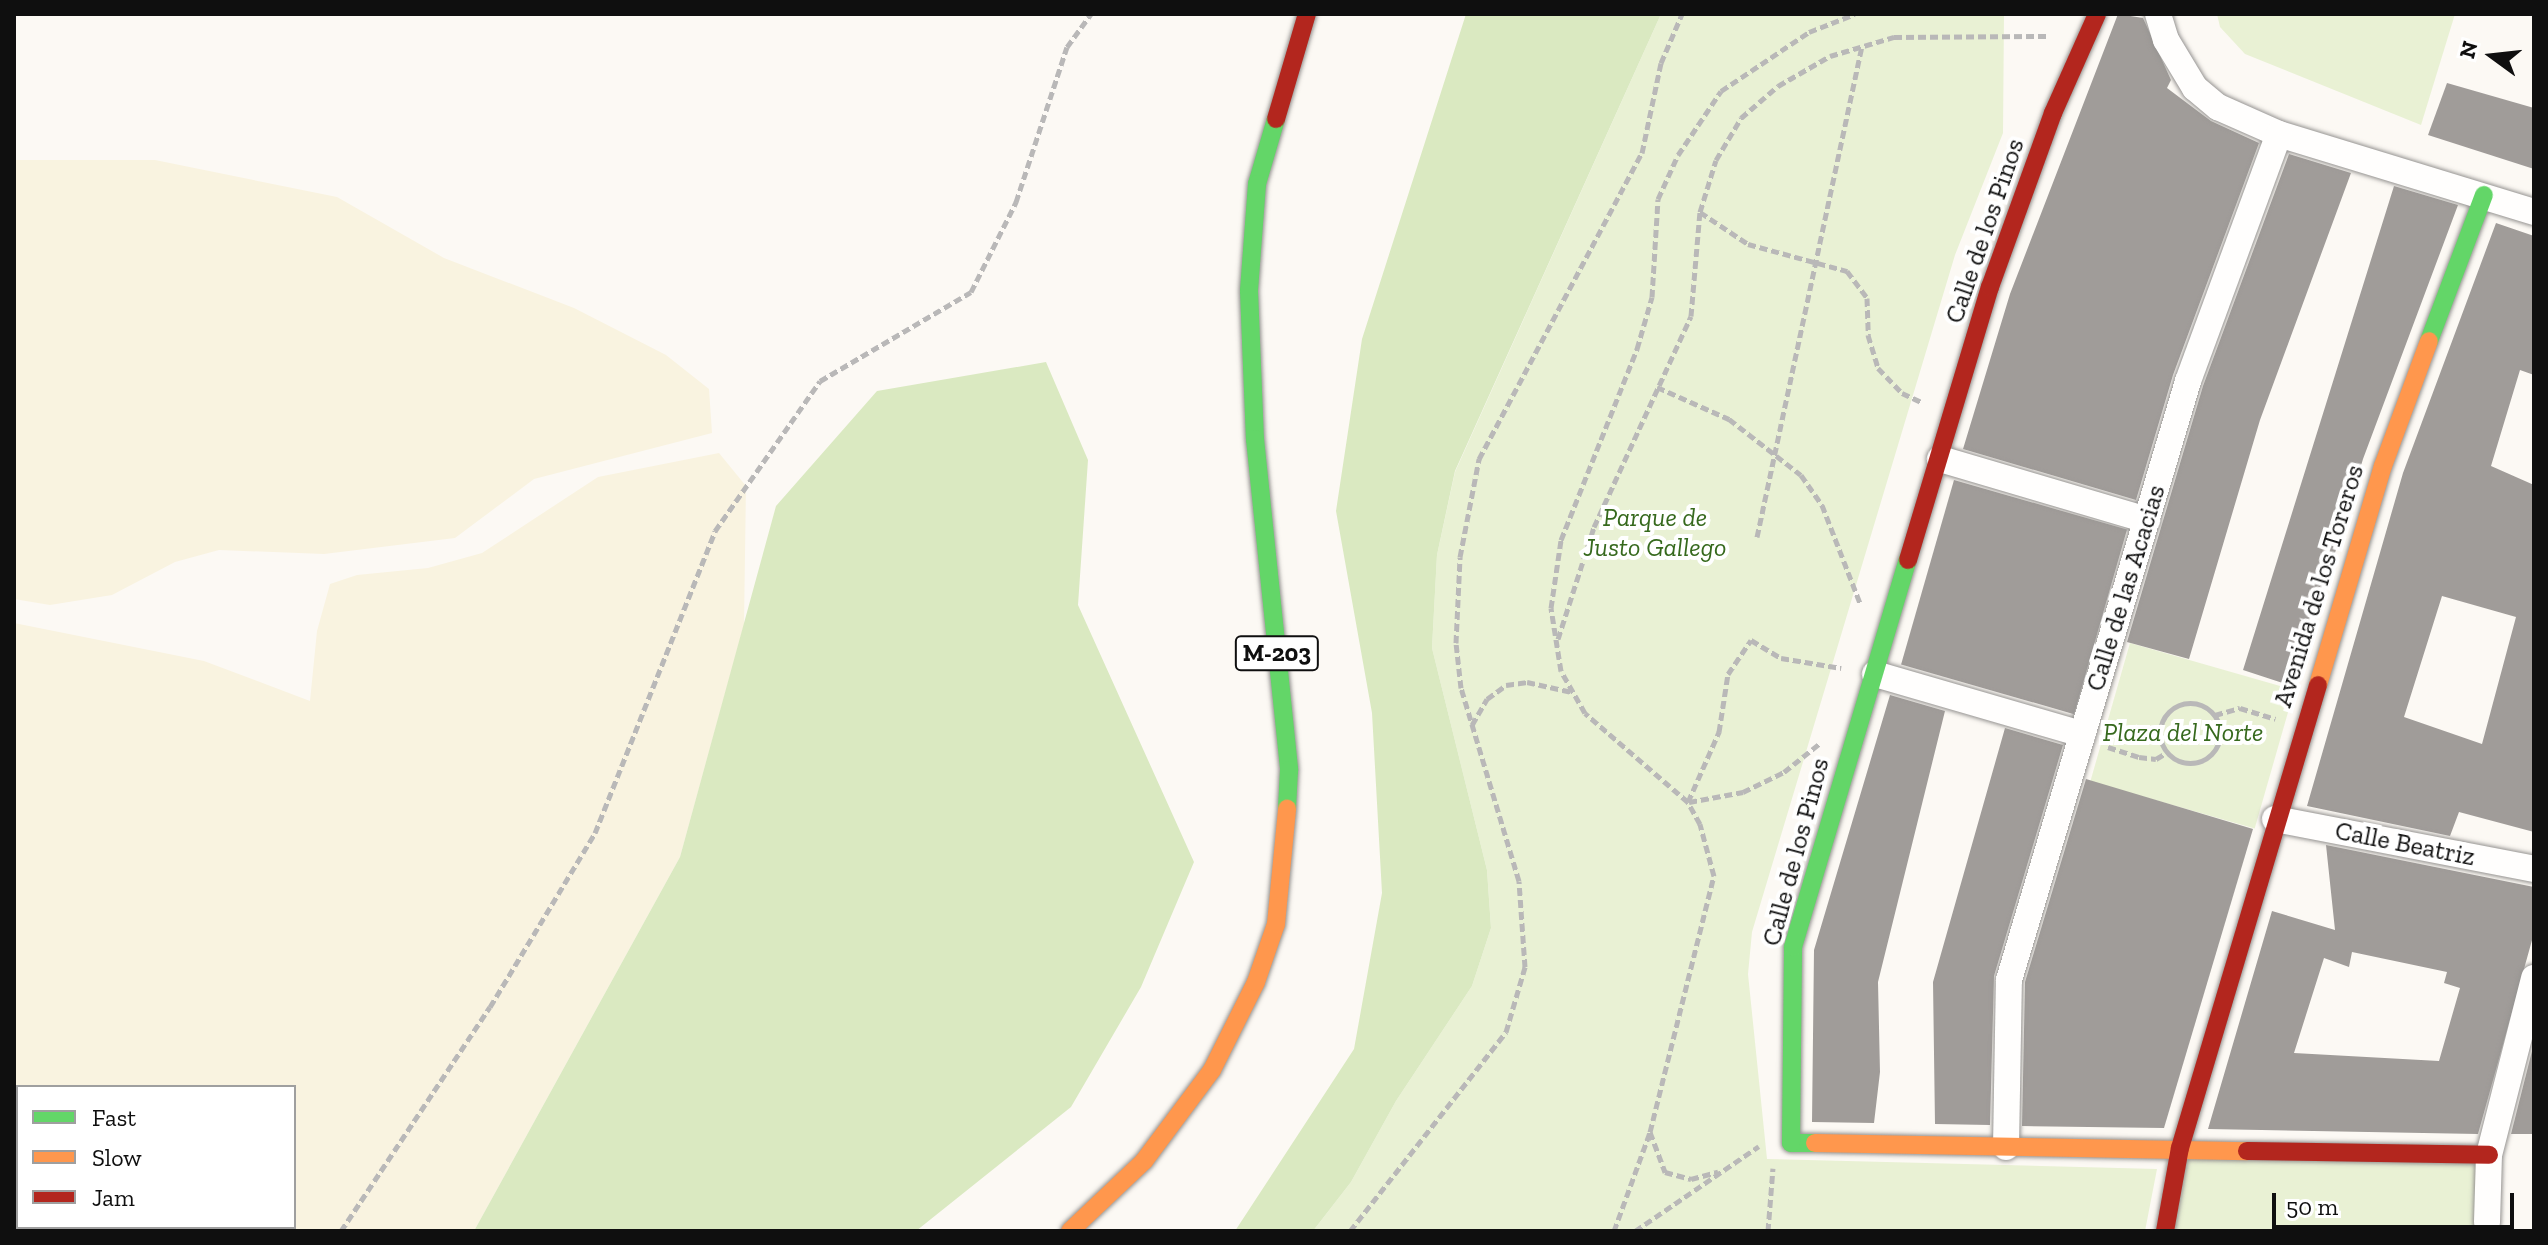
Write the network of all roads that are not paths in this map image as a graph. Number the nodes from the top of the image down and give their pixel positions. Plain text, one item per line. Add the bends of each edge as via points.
1 (1307, 14) edge
2 (2097, 14) edge
3 (2158, 14) edge
4 (2279, 134) junction
5 (2484, 195) junction
6 (2534, 212) edge
7 (1940, 459) junction
8 (2147, 520) junction
9 (1866, 672) junction
10 (2089, 738) junction
11 (2275, 819) junction
12 (2534, 869) edge
13 (2534, 978) edge
14 (2006, 1147) junction
15 (2180, 1148) junction
16 (2489, 1155) junction
17 (2487, 1222) dead end
18 (1070, 1231) edge
19 (2165, 1231) edge

1 - 18 street, M-203 via 1257,184 1249,291 1255,439 1289,770 1276,924 1256,982 1212,1070 1144,1161
2 - 7 street, Calle de los Pinos via 2053,113 1990,287
3 - 4 street via 2166,40 2195,88 2218,107
4 - 5 street
4 - 8 street, Calle de las Acacias via 2188,381
5 - 6 street
5 - 11 street, Avenida de los Toreros via 2383,466
7 - 8 street
7 - 9 street, Calle de los Pinos
8 - 10 street, Calle de las Acacias
9 - 10 street
9 - 14 street, Calle de los Pinos via 1793,947 1791,1143
10 - 14 street, Calle de las Acacias via 2009,980
11 - 12 street, Calle Beatriz
11 - 15 street, Avenida de los Toreros
13 - 16 street
14 - 15 street, Calle de los Pinos
15 - 16 street, Calle de los Pinos
15 - 19 street, Avenida de los Toreros
16 - 17 street

